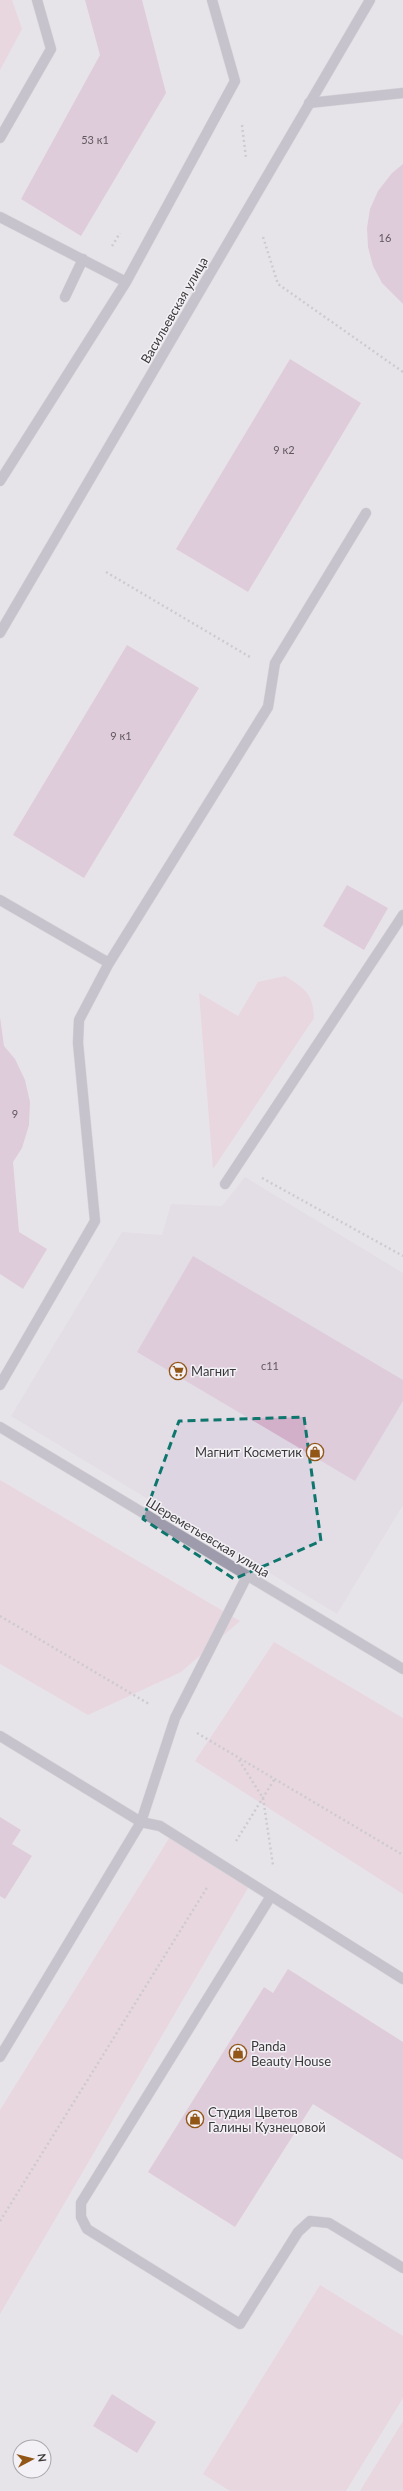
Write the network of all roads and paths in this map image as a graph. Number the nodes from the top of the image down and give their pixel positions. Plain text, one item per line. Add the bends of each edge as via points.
1 (37, 0) edge
2 (212, 0) edge
3 (370, 0) edge
4 (403, 93) edge
5 (309, 103) junction
6 (0, 138) edge
7 (0, 216) edge
8 (123, 227) dead end
9 (83, 259) junction
10 (99, 268) junction
11 (126, 282) junction
12 (278, 284) dead end
13 (65, 296) dead end
14 (403, 372) edge
15 (0, 481) edge
16 (366, 513) dead end
17 (106, 572) dead end
18 (0, 633) edge
19 (252, 658) dead end
20 (0, 900) edge
21 (403, 915) edge
22 (109, 963) junction
23 (238, 1164) junction
24 (225, 1184) dead end
25 (403, 1256) edge
26 (0, 1385) edge
27 (0, 1427) edge
28 (247, 1576) junction
29 (0, 1616) edge
30 (403, 1669) edge
31 (150, 1704) dead end
32 (196, 1732) dead end
33 (0, 1736) edge
34 (239, 1759) junction
35 (274, 1780) junction
36 (263, 1798) junction
37 (141, 1822) junction
38 (403, 1855) edge
39 (221, 1864) junction
40 (271, 1896) junction
41 (403, 1979) edge
42 (0, 2057) edge
43 (0, 2220) edge
44 (403, 2268) edge

1 - 6 street via 50,49
2 - 11 street via 234,81
3 - 5 street, Васильевская улица
4 - 5 street
5 - 18 street, Васильевская улица
7 - 9 street
8 - 10 path
9 - 10 street
9 - 13 street
10 - 11 street
11 - 15 street
12 - 14 path
16 - 22 street via 275,663 268,707
17 - 19 path
20 - 22 street
21 - 23 street
22 - 26 street via 79,1020 78,1043 95,1221
23 - 24 street
23 - 25 path
27 - 28 street, Шереметьевская улица
28 - 30 street, Шереметьевская улица
28 - 37 street via 175,1718
29 - 31 path
32 - 34 path
33 - 37 street
34 - 35 path
34 - 36 path
35 - 36 path
35 - 38 path
36 - 39 path
36 - 40 path via 274,1860
37 - 39 street via 160,1826
37 - 42 street
39 - 40 street
39 - 43 path
40 - 41 street
40 - 44 street via 81,2203 81,2217 87,2229 240,2324 298,2232 310,2221 330,2223

